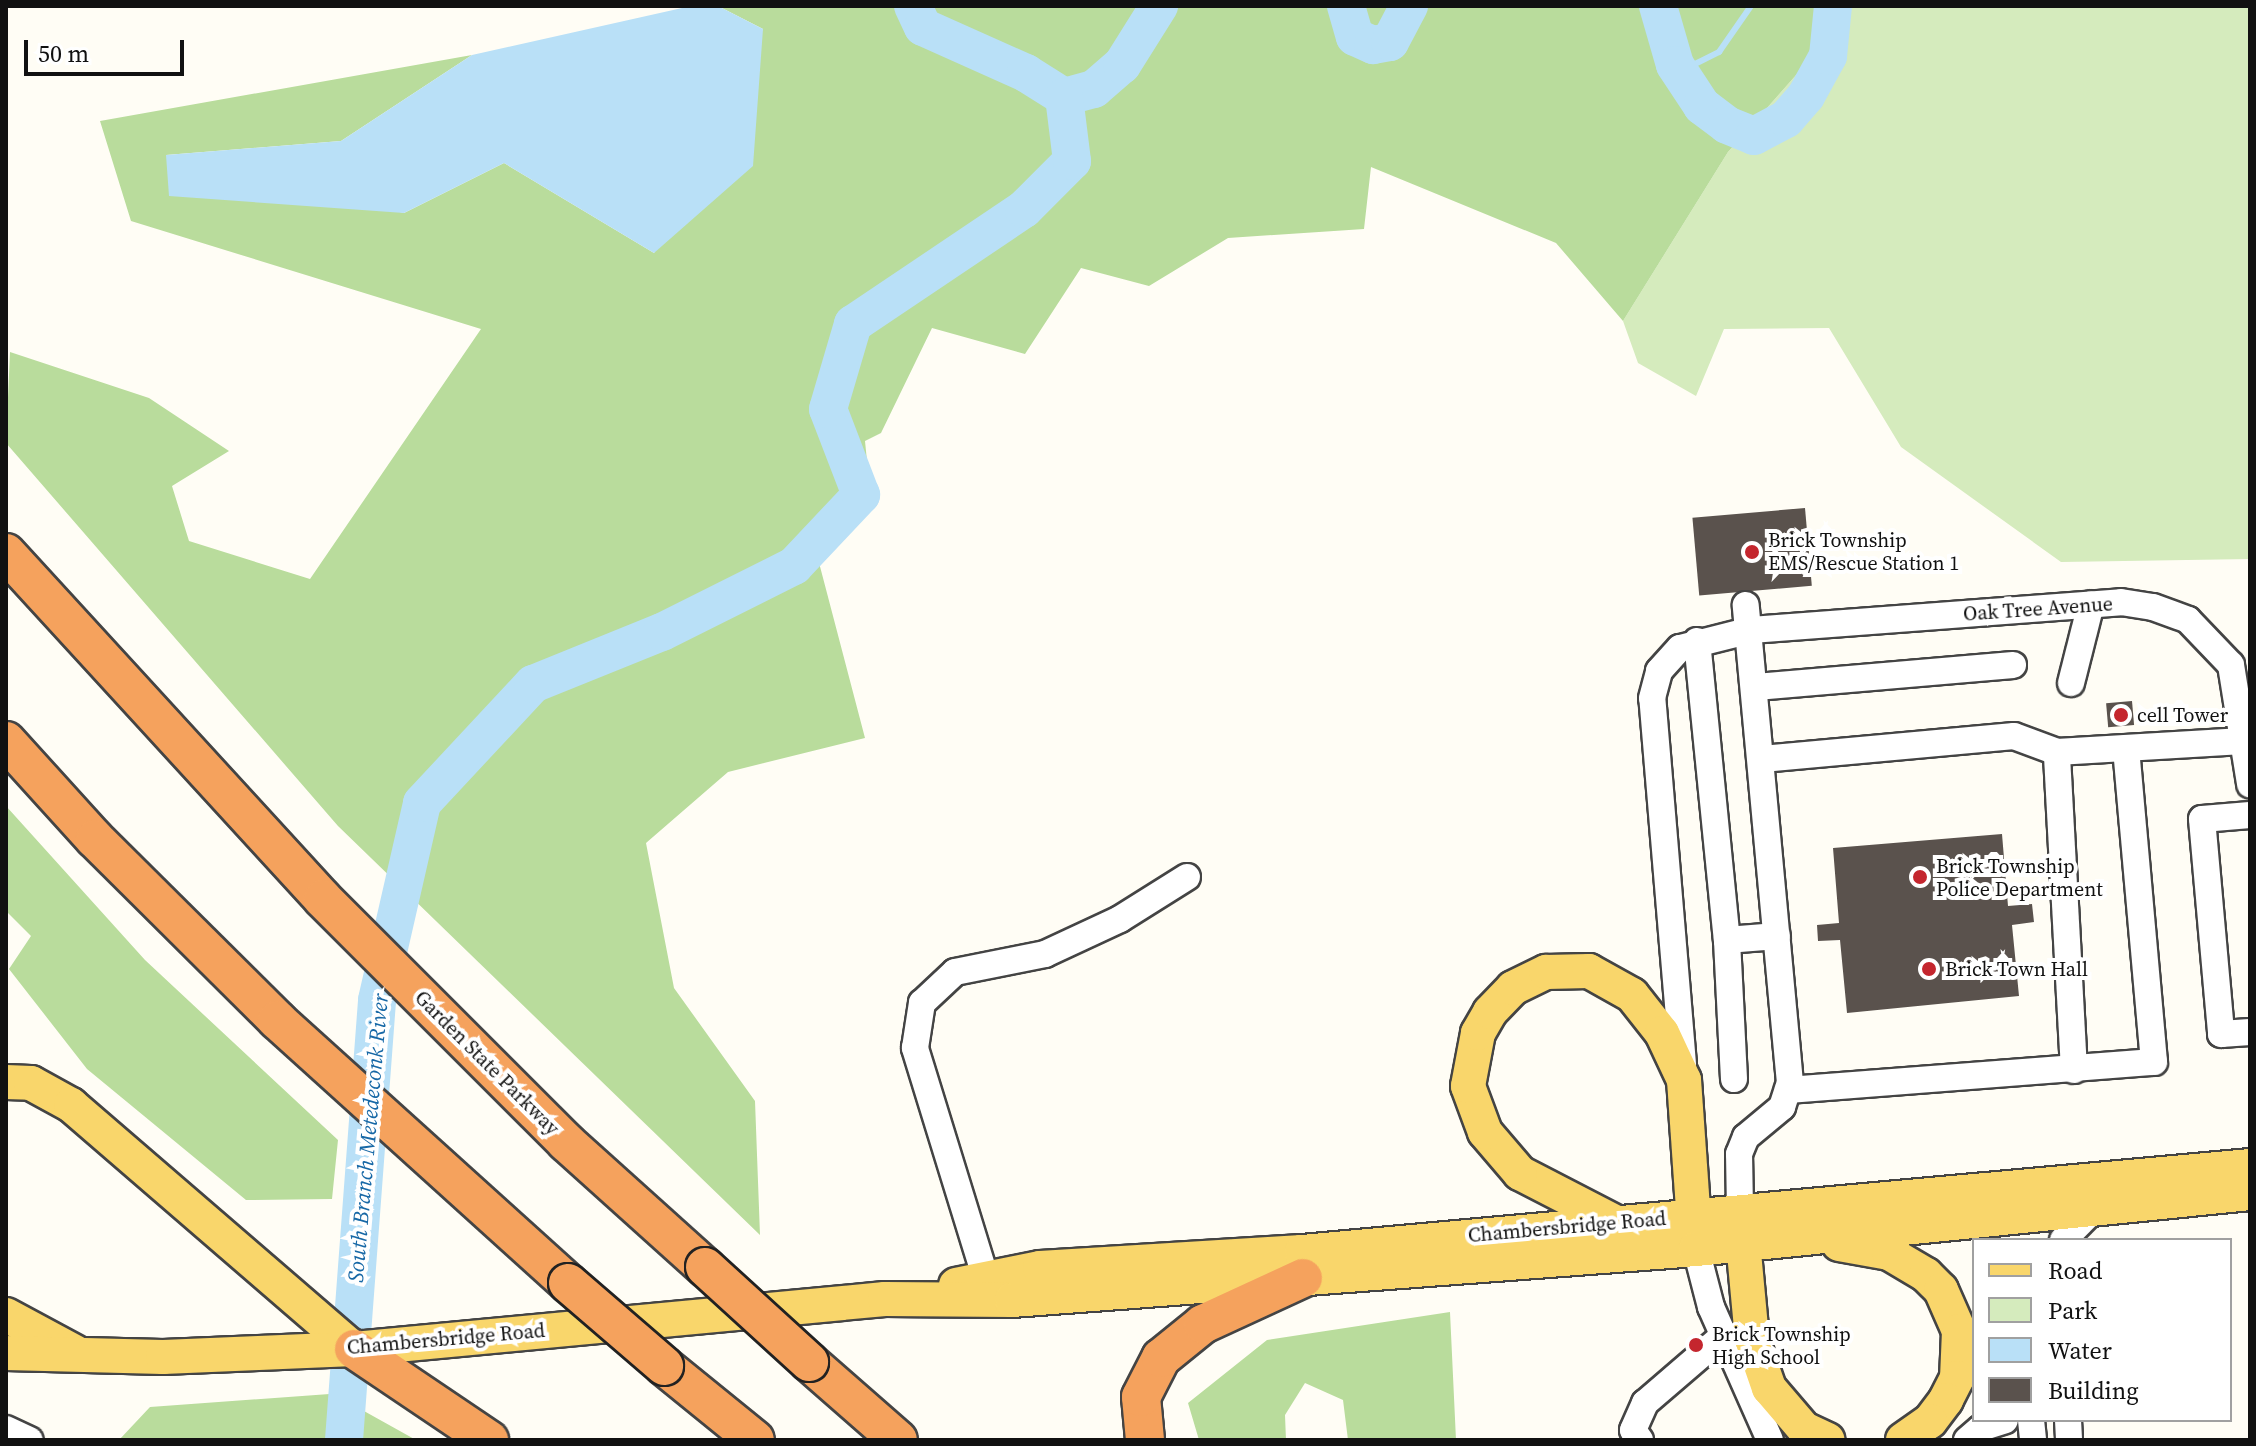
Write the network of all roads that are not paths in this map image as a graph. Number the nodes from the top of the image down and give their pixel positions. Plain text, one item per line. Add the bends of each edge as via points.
1 (6, 553) edge
2 (2091, 604) junction
3 (1748, 617) junction
4 (1697, 641) junction
5 (2013, 665) dead end
6 (2071, 683) dead end
7 (1756, 687) junction
8 (6, 741) edge
9 (2243, 741) junction
10 (2126, 748) junction
11 (2057, 752) junction
12 (1762, 759) junction
13 (2250, 784) edge
14 (2250, 815) edge
15 (1187, 877) dead end
16 (1777, 936) junction
17 (1727, 940) junction
18 (2250, 1032) edge
19 (2074, 1070) junction
20 (1734, 1079) dead end
21 (1684, 1080) junction
22 (6, 1082) edge
23 (1788, 1090) junction
24 (2250, 1166) edge
25 (2250, 1193) edge
26 (2097, 1206) junction
27 (1740, 1210) junction
28 (1614, 1221) junction
29 (2015, 1227) edge
30 (1695, 1233) junction
31 (1803, 1237) junction
32 (2065, 1238) edge
33 (1743, 1244) junction
34 (1303, 1278) junction
35 (986, 1279) junction
36 (885, 1299) junction
37 (6, 1315) edge
38 (1737, 1338) junction
39 (75, 1352) junction
40 (6, 1353) edge
41 (370, 1354) junction
42 (1999, 1422) edge
43 (6, 1429) edge
44 (1766, 1434) edge
45 (30, 1440) edge
46 (489, 1440) edge
47 (755, 1440) edge
48 (898, 1440) edge
49 (1145, 1440) edge
50 (1640, 1440) edge
51 (1828, 1440) edge
52 (1903, 1440) edge
53 (1967, 1440) edge

1 - 48 highway, Garden State Parkway, bridge via 323,899 430,1006 639,1212
2 - 3 lane, Oak Tree Avenue
2 - 6 lane
2 - 9 lane, Oak Tree Avenue via 2153,607 2188,620 2215,643 2231,665
3 - 4 lane, Oak Tree Avenue
3 - 7 lane
4 - 17 lane
4 - 21 lane via 1680,648 1659,671 1652,698
5 - 7 lane
7 - 12 lane
8 - 47 highway, bridge via 95,839 313,1053 568,1283
9 - 10 lane
9 - 13 lane, Oak Tree Avenue
10 - 11 lane
10 - 19 lane via 2154,1062
11 - 12 lane via 2014,736
11 - 19 lane
12 - 16 lane
14 - 18 lane via 2202,819 2221,1034
15 - 35 lane via 1120,919 1045,954 955,972 922,1003 915,1048
16 - 17 lane
16 - 23 lane
17 - 20 lane
19 - 23 lane
21 - 28 main road via 1662,1033 1632,995 1589,971 1546,972 1513,988 1478,1033 1468,1086 1480,1121 1501,1154 1542,1188
21 - 30 main road
22 - 41 main road via 31,1083 71,1105 303,1307
23 - 27 lane via 1782,1107 1746,1137 1739,1154
24 - 27 main road, Chambersbridge Road
25 - 26 main road, Chambersbridge Road
26 - 29 main road, Chambersbridge Road
26 - 32 lane
27 - 30 main road, Chambersbridge Road
27 - 33 main road
28 - 30 main road, Chambersbridge Road
28 - 35 main road, Chambersbridge Road via 1302,1252 1040,1268
29 - 31 main road, Chambersbridge Road
30 - 33 main road, Chambersbridge Road
30 - 34 main road, Chambersbridge Road
30 - 38 lane
31 - 33 main road, Chambersbridge Road
31 - 52 main road via 1906,1261 1941,1290 1952,1309 1962,1354 1957,1378 1930,1421
33 - 38 main road
34 - 36 main road, Chambersbridge Road via 1012,1300
34 - 49 highway via 1203,1324 1161,1358 1141,1397
35 - 36 main road, Chambersbridge Road
36 - 41 main road, Chambersbridge Road
37 - 39 main road
38 - 44 lane
38 - 50 lane via 1645,1403 1633,1430
38 - 51 main road via 1785,1410 1804,1429
39 - 40 main road, Chambersbridge Road
39 - 41 main road, Chambersbridge Road via 163,1357 297,1351
41 - 46 highway
42 - 53 lane
43 - 45 lane

